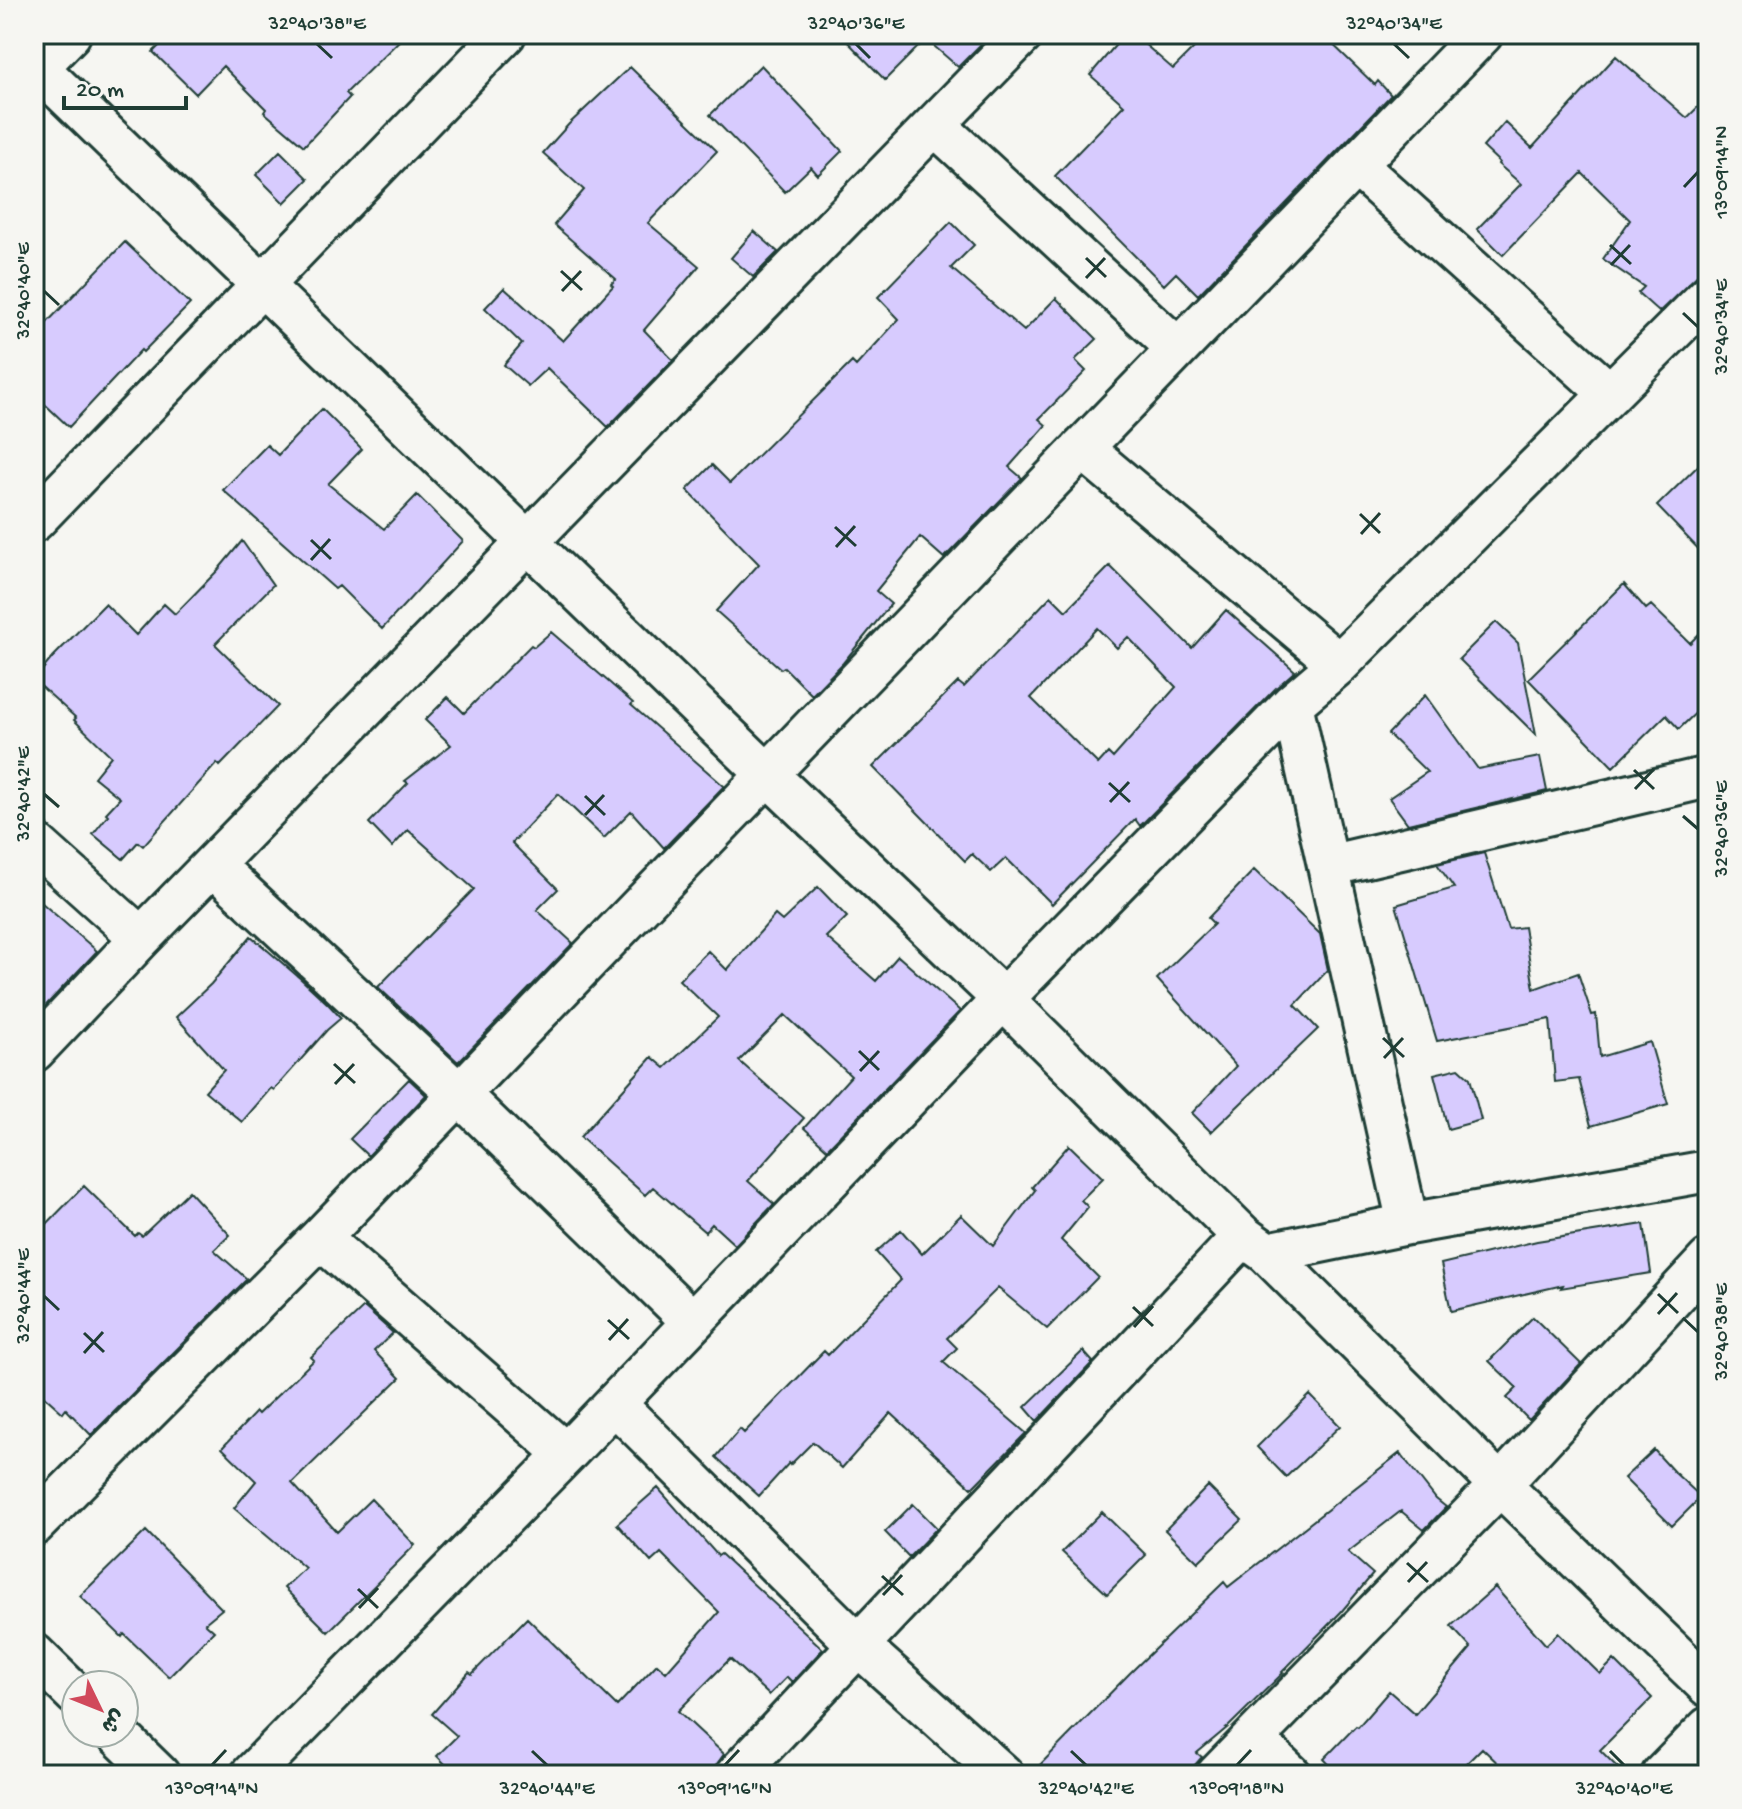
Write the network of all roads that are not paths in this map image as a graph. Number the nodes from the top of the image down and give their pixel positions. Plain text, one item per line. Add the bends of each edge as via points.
1 (70, 34) edge
2 (505, 34) edge
3 (1023, 34) edge
4 (1482, 34) edge
5 (35, 67) edge
6 (935, 125) junction
7 (1356, 165) junction
8 (261, 284) junction
9 (1701, 317) edge
10 (1178, 349) junction
11 (1610, 394) junction
12 (1082, 448) junction
13 (34, 521) edge
14 (528, 543) junction
15 (1339, 664) junction
16 (1292, 704) junction
17 (767, 774) junction
18 (1708, 777) edge
19 (34, 842) edge
20 (213, 865) junction
21 (1328, 866) junction
22 (141, 938) junction
23 (1003, 999) junction
24 (34, 1051) edge
25 (459, 1094) junction
26 (1708, 1171) edge
27 (1408, 1224) junction
28 (320, 1238) junction
29 (1255, 1245) junction
30 (1708, 1260) edge
31 (692, 1321) junction
32 (615, 1404) junction
33 (566, 1454) junction
34 (1500, 1485) junction
35 (34, 1525) edge
36 (858, 1645) junction
37 (34, 1654) edge
38 (60, 1679) edge
39 (1708, 1686) edge
40 (1708, 1728) edge
41 (1253, 1739) junction
42 (132, 1749) edge
43 (159, 1775) edge
44 (251, 1775) edge
45 (736, 1775) edge
46 (1003, 1775) edge
47 (1217, 1775) edge
48 (1291, 1775) edge
49 (1662, 1775) edge

1 - 5 street
2 - 8 street
3 - 6 street
4 - 7 street
5 - 8 street
6 - 10 street
6 - 14 street
7 - 10 street
7 - 11 street
8 - 13 street
8 - 14 street
9 - 11 street
10 - 12 street
11 - 15 street
12 - 15 street
12 - 17 street
14 - 17 street
14 - 20 street
15 - 16 street
16 - 21 street
16 - 23 street
17 - 23 street
17 - 25 street
18 - 21 street
19 - 22 street
20 - 22 street
20 - 25 street
21 - 27 street
22 - 24 street
23 - 29 street
23 - 31 street
25 - 28 street
25 - 31 street
26 - 27 street
27 - 29 street
28 - 33 street
28 - 35 street
29 - 34 street
29 - 36 street
30 - 34 street
31 - 32 street
32 - 33 street
32 - 36 street
33 - 44 street
34 - 39 street
34 - 41 street
36 - 45 street
36 - 46 street
37 - 38 street
40 - 49 street
41 - 47 street
41 - 48 street
42 - 43 street

